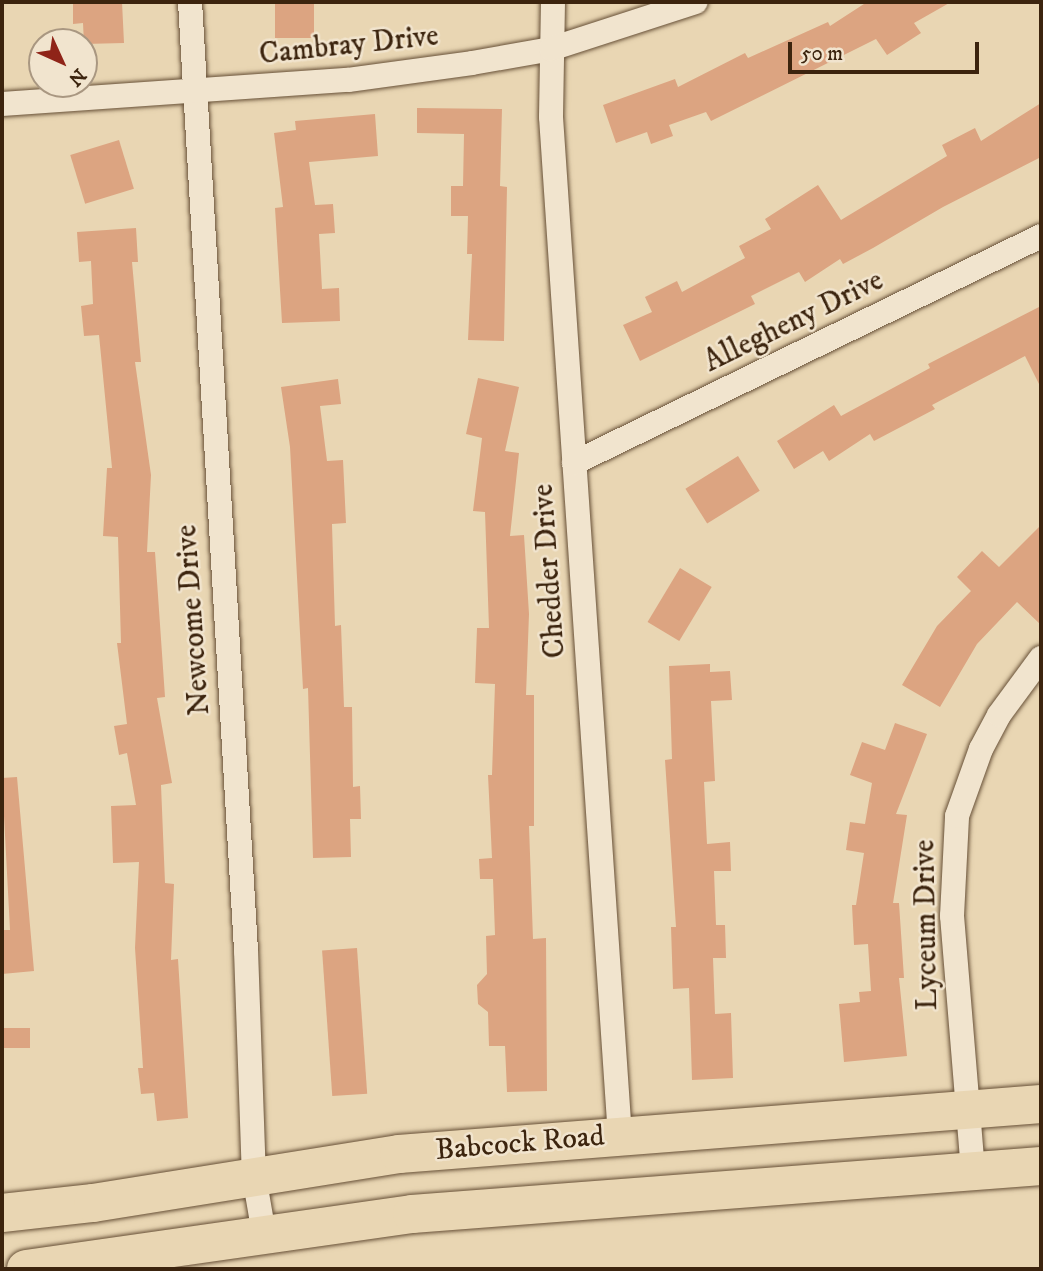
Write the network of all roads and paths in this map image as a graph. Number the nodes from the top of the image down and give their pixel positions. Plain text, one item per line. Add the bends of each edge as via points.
1 (190, 2) edge
2 (553, 2) edge
3 (696, 2) edge
4 (551, 49) junction
5 (193, 94) junction
6 (2, 104) edge
7 (1041, 236) edge
8 (574, 463) junction
9 (1041, 658) edge
10 (1041, 1104) edge
11 (968, 1109) junction
12 (620, 1136) junction
13 (1041, 1166) edge
14 (973, 1171) junction
15 (254, 1176) junction
16 (2, 1213) edge
17 (264, 1234) junction
18 (26, 1269) edge

1 - 5 street, Newcome Drive
2 - 4 street, Chedder Drive
3 - 4 street, Cambray Drive
4 - 5 street, Cambray Drive via 348,80
4 - 8 street, Chedder Drive via 551,117
5 - 6 street, Cambray Drive
5 - 15 street, Newcome Drive via 246,950
7 - 8 street, Allegheny Drive
8 - 12 street, Chedder Drive
9 - 11 street, Lyceum Drive via 987,738 957,816 952,916
10 - 11 main road, Babcock Road
11 - 12 main road, Babcock Road
11 - 14 street, Lyceum Drive
12 - 15 main road, Babcock Road via 399,1154
13 - 14 main road, Babcock Road
14 - 17 main road, Babcock Road via 447,1210
15 - 16 main road, Babcock Road
15 - 17 street, Newcome Drive
17 - 18 main road, Babcock Road

